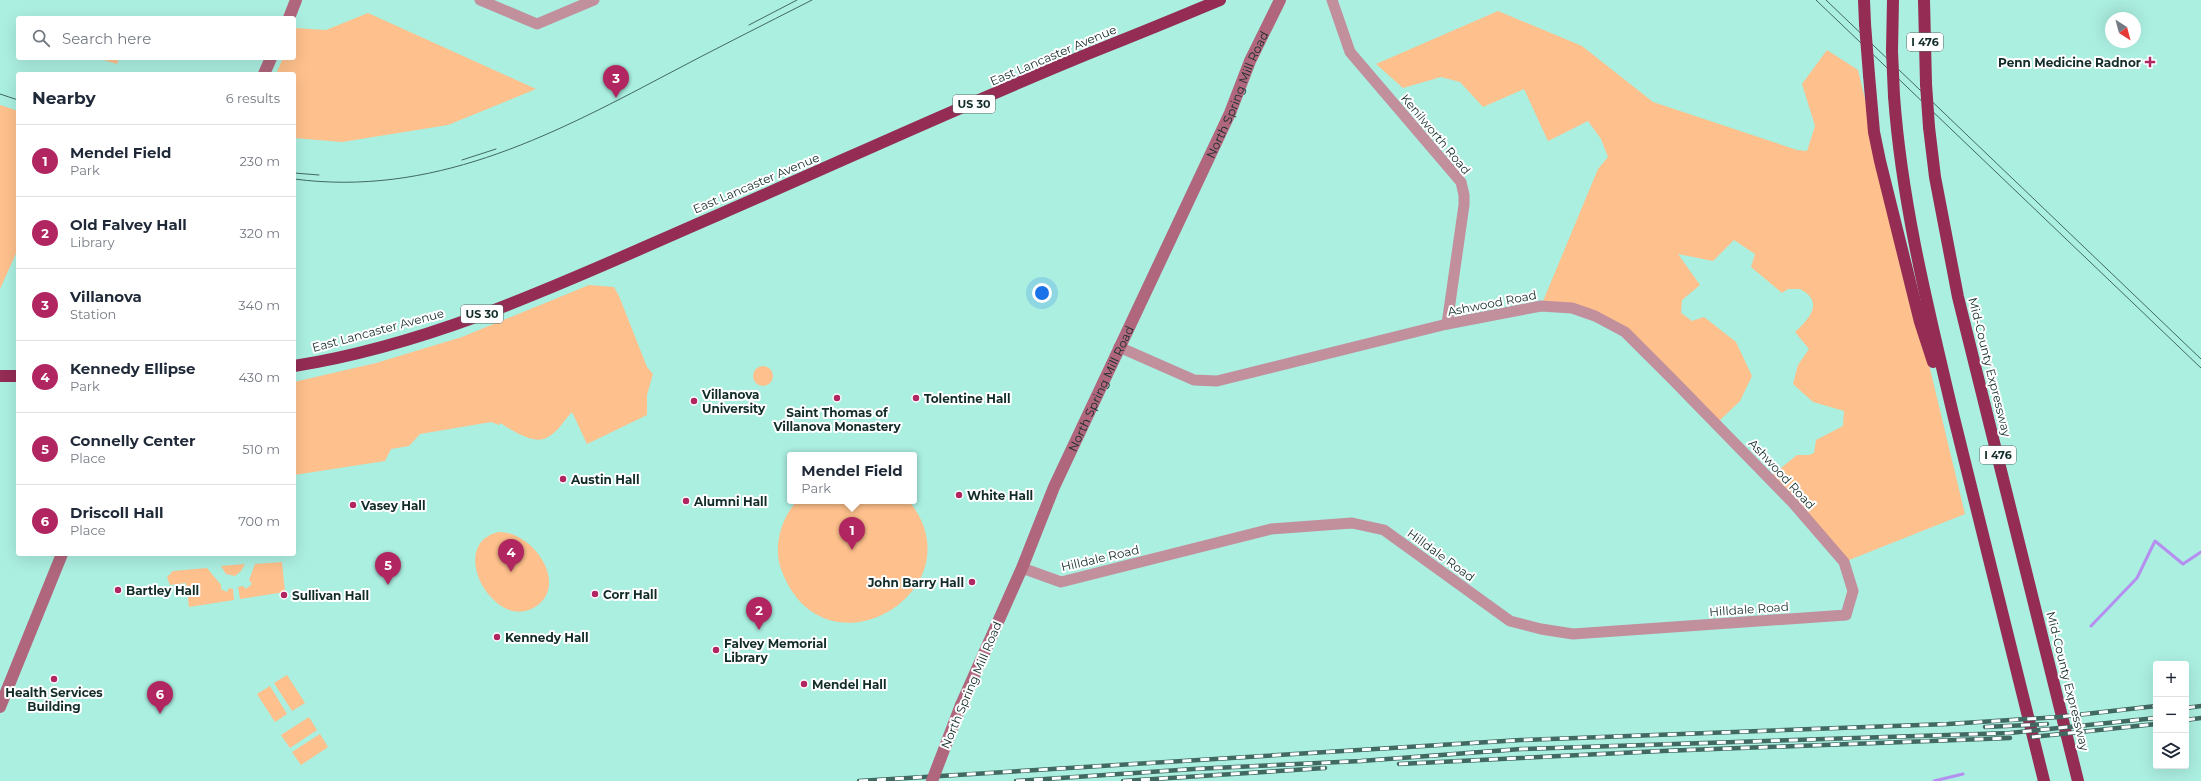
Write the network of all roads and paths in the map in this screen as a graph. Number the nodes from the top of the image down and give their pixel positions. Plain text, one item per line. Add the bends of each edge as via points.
1 (296, 0) edge
2 (480, 0) edge
3 (594, 0) edge
4 (1220, 0) edge
5 (1280, 0) edge
6 (1332, 0) edge
7 (1864, 0) edge
8 (1893, 0) edge
9 (1924, 0) edge
10 (290, 16) edge
11 (270, 60) edge
12 (265, 72) edge
13 (1447, 324) junction
14 (1119, 347) junction
15 (296, 366) edge
16 (0, 376) edge
17 (16, 376) edge
18 (1954, 415) junction
19 (61, 556) edge
20 (1022, 568) junction
21 (1846, 615) joint
22 (0, 707) edge
23 (932, 781) edge
24 (2044, 781) edge
25 (2078, 781) edge

1 - 10 main road
2 - 3 street via 537,24
4 - 15 highway, East Lancaster Avenue / US 30 via 1089,53 608,262 477,316 384,346
5 - 14 main road, North Spring Mill Road
6 - 13 street, Kenilworth Road via 1350,52 1461,182 1464,205
7 - 18 highway, bridge via 1874,132 1880,161 1920,322 1936,373
8 - 18 highway, I 476, bridge via 1894,96 1908,211
9 - 25 highway, Mid-County Expressway / I 476, bridge via 1929,127 1935,177 1958,297
11 - 12 main road
13 - 14 street, Ashwood Road via 1217,381 1194,380
13 - 21 street, Ashwood Road via 1541,306 1572,308 1595,316 1625,332 1793,503 1844,562 1853,591
14 - 20 main road, North Spring Mill Road via 1054,487
16 - 17 highway
18 - 24 highway, I 476
19 - 22 main road
20 - 21 street, Hilldale Road via 1061,582 1271,529 1352,523 1384,530 1510,621 1541,629 1573,634
20 - 23 main road, North Spring Mill Road, bridge via 961,705

